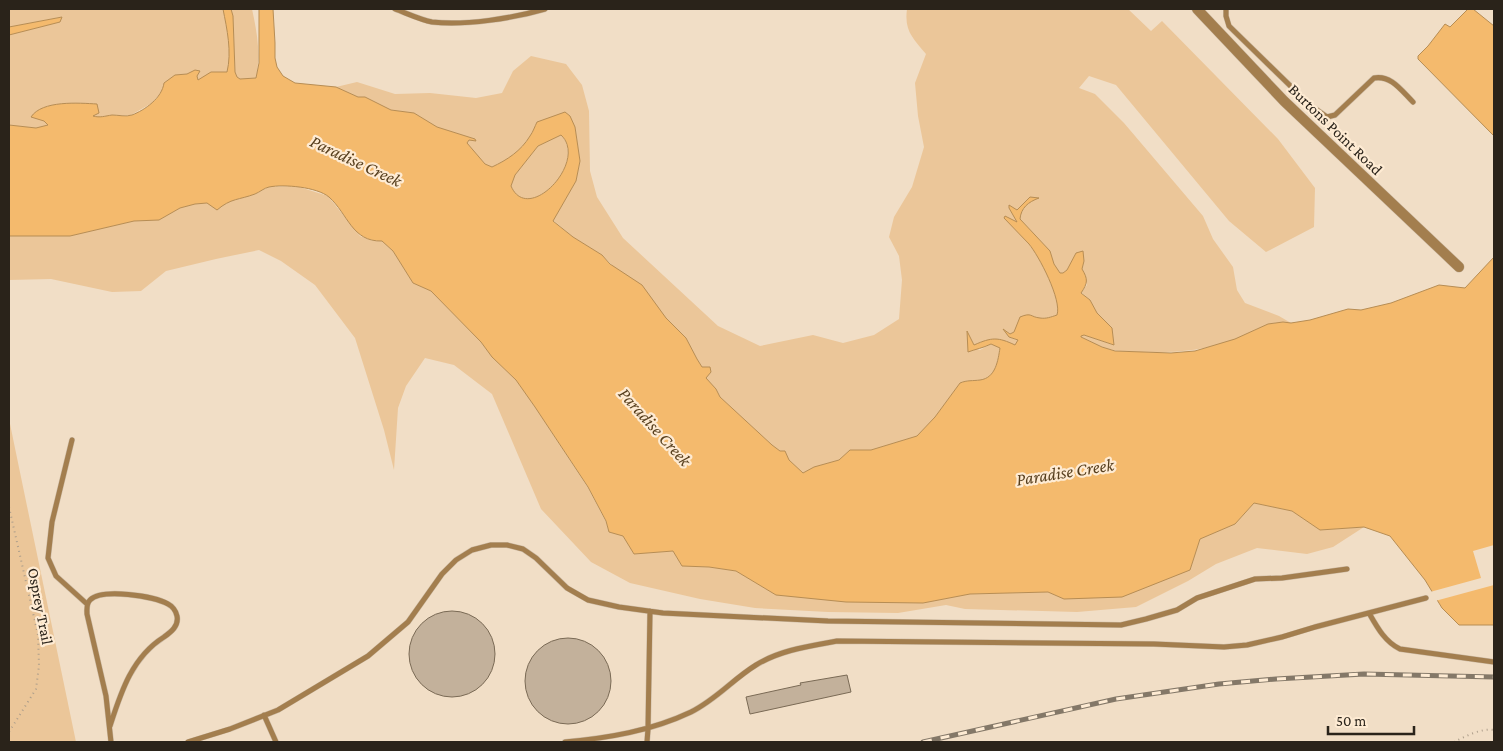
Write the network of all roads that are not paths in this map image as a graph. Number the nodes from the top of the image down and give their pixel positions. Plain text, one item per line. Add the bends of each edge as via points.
1 (395, 9) edge
2 (545, 9) edge
3 (1197, 9) edge
4 (1226, 9) edge
5 (1413, 102) dead end
6 (1459, 267) dead end
7 (72, 440) dead end
8 (1347, 569) dead end
9 (1426, 598) dead end
10 (87, 604) junction
11 (650, 611) junction
12 (1369, 613) junction
13 (1494, 662) edge
14 (264, 716) junction
15 (110, 726) junction
16 (648, 729) junction
17 (111, 742) edge
18 (188, 742) edge
19 (276, 742) edge
20 (565, 742) edge
21 (647, 742) edge

1 - 2 lane via 431,22 459,22
3 - 6 street, Burtons Point Road via 1284,101
4 - 5 lane via 1229,26 1327,118 1335,115 1374,78 1389,79
7 - 10 lane via 52,522 48,558 56,576
8 - 11 lane via 1255,579 1196,598 1177,610 1121,625 828,621
9 - 12 lane
10 - 15 lane
10 - 15 lane via 91,598 100,595 125,594 169,604 177,616 173,631 146,650 134,666
11 - 14 lane via 588,600 567,588 523,549 491,545 472,550 442,574 408,622 368,656
11 - 16 lane
12 - 13 lane via 1391,645 1400,649
12 - 16 lane via 1282,638 1224,647 836,641 774,656 756,665 691,712
14 - 18 lane
14 - 19 lane
15 - 17 lane
16 - 20 lane
16 - 21 lane

